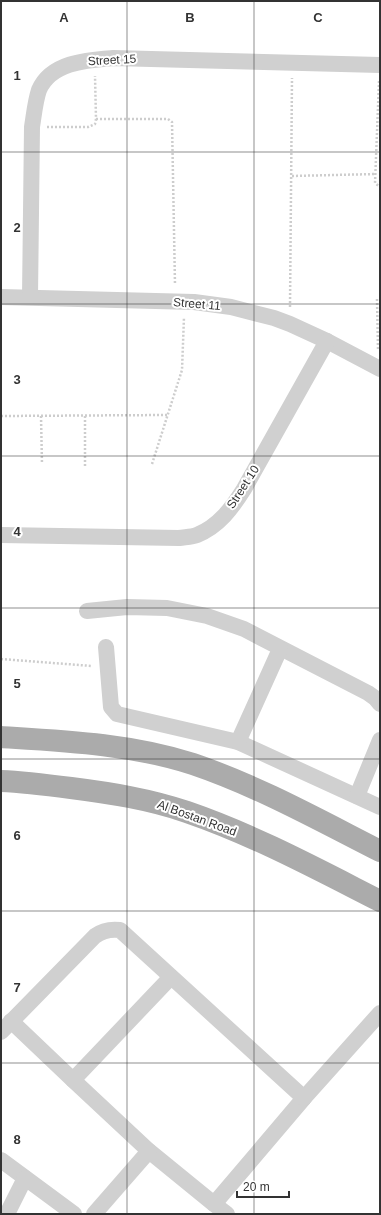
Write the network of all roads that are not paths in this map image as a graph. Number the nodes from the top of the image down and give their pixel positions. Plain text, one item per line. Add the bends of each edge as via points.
1 (380, 65) edge
2 (1, 297) edge
3 (30, 297) junction
4 (328, 341) junction
5 (380, 368) edge
6 (1, 535) edge
7 (87, 611) dead end
8 (106, 647) dead end
9 (280, 649) junction
10 (380, 704) edge
11 (1, 737) edge
12 (380, 740) edge
13 (238, 742) junction
14 (1, 781) edge
15 (357, 796) junction
16 (380, 807) edge
17 (380, 851) edge
18 (380, 901) edge
19 (170, 977) junction
20 (380, 1013) edge
21 (6, 1026) edge
22 (73, 1080) junction
23 (304, 1098) junction
24 (149, 1151) junction
25 (1, 1160) edge
26 (25, 1178) junction
27 (214, 1204) junction
28 (7, 1214) edge
29 (74, 1214) edge
30 (94, 1214) edge
31 (227, 1214) edge

1 - 3 street, Street 15 via 113,58 95,59 64,67 53,73 40,90 32,127
2 - 3 street, Street 11
3 - 4 street, Street 11 via 180,302 231,307 274,318
4 - 5 street, Street 11
4 - 6 street, Street 10 via 244,489 233,506 211,528 196,535 179,538
7 - 9 street via 127,606 167,608 200,615 244,630
8 - 13 street via 110,707 117,714
9 - 10 street via 368,693
9 - 13 street
11 - 17 main road via 102,745 193,764 288,804
12 - 15 street
13 - 15 street
14 - 18 main road, Al Bostan Road via 119,795 186,811 267,844
15 - 16 street
19 - 21 street via 120,930 100,932
19 - 22 street
19 - 23 street
20 - 23 street
21 - 22 street
22 - 24 street
23 - 27 street
24 - 27 street
24 - 30 street
25 - 26 street
26 - 28 street
26 - 29 street
27 - 31 street

